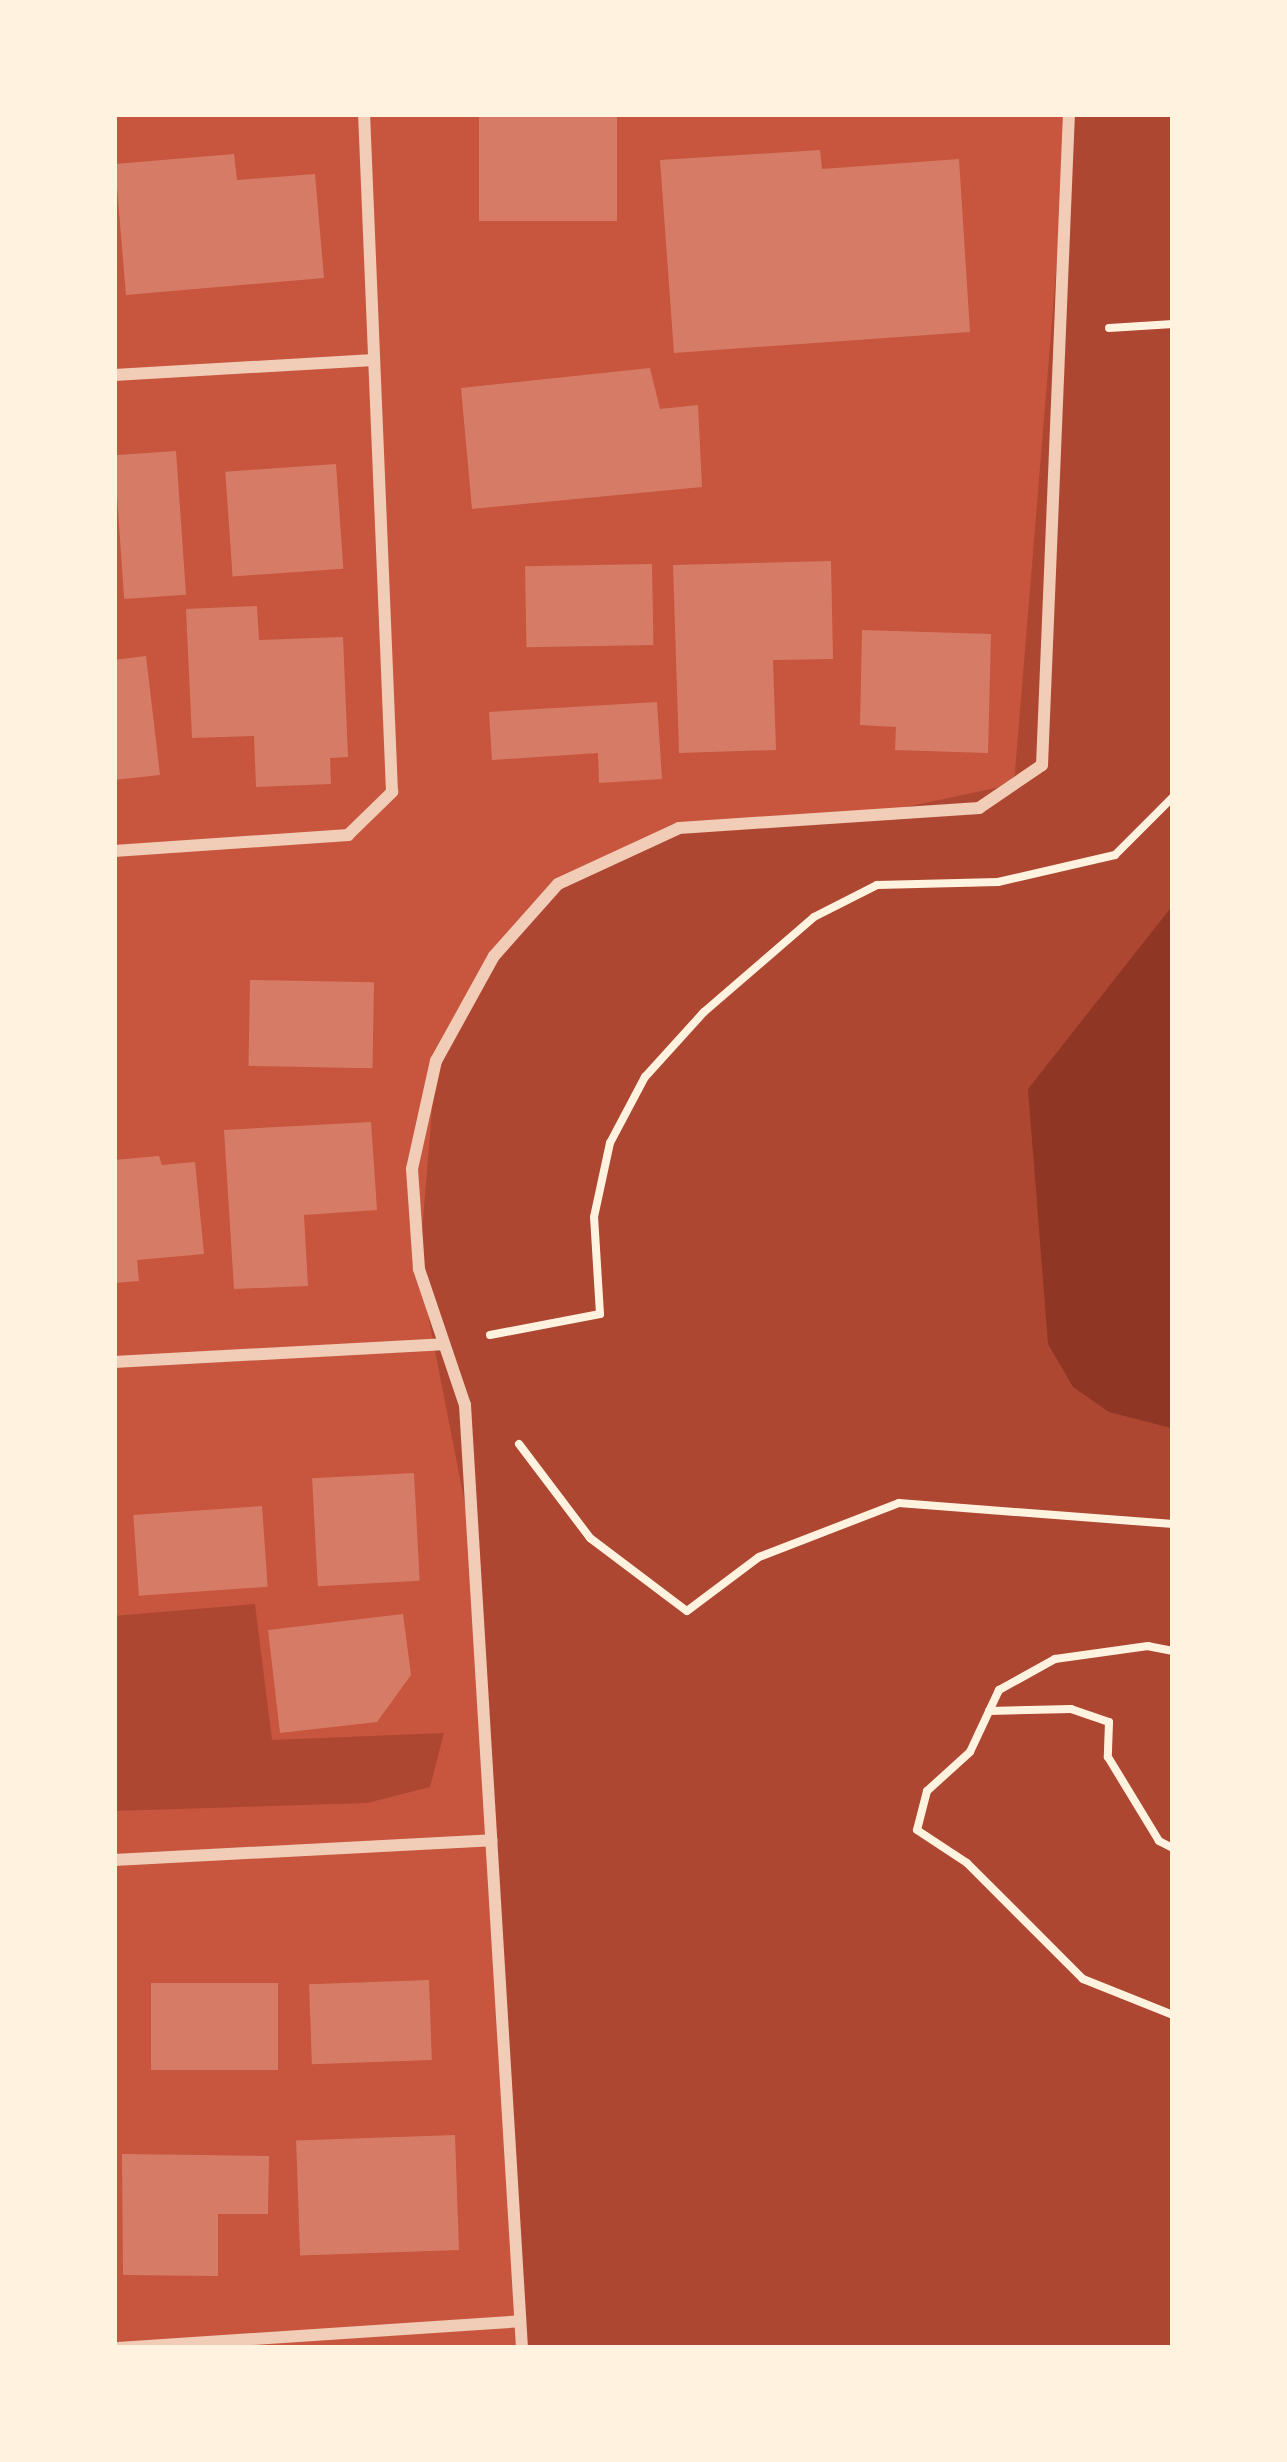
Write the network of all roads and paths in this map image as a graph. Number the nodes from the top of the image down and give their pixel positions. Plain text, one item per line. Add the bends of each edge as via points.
1 (364, 114) edge
2 (1069, 114) edge
3 (1173, 324) edge
4 (1060, 331) junction
5 (374, 360) junction
6 (114, 374) edge
7 (1173, 797) edge
8 (114, 851) edge
9 (483, 1336) dead end
10 (443, 1344) junction
11 (114, 1362) edge
12 (510, 1432) dead end
13 (1173, 1524) edge
14 (1173, 1651) edge
15 (989, 1711) junction
16 (491, 1840) junction
17 (1173, 1848) edge
18 (114, 1860) edge
19 (1173, 2015) edge
20 (520, 2321) junction
21 (118, 2348) edge
22 (522, 2348) edge

1 - 5 street
2 - 4 street
3 - 4 path
4 - 10 street via 1042,765 980,808 679,828 558,884 494,956 436,1061 412,1168 419,1269
5 - 6 street
5 - 8 street via 392,792 348,835
7 - 9 path via 1115,855 998,882 877,884 814,917 704,1012 645,1077 610,1143 594,1217 601,1314
10 - 11 street
10 - 16 street via 466,1405
12 - 13 path via 590,1538 687,1611 759,1557 899,1503
14 - 15 path via 1148,1646 1055,1659 999,1690
15 - 17 path via 1071,1709 1109,1722 1108,1757 1159,1841
15 - 19 path via 970,1752 927,1791 917,1830 967,1863 1083,1979
16 - 18 street
16 - 20 street
20 - 21 street
20 - 22 street

